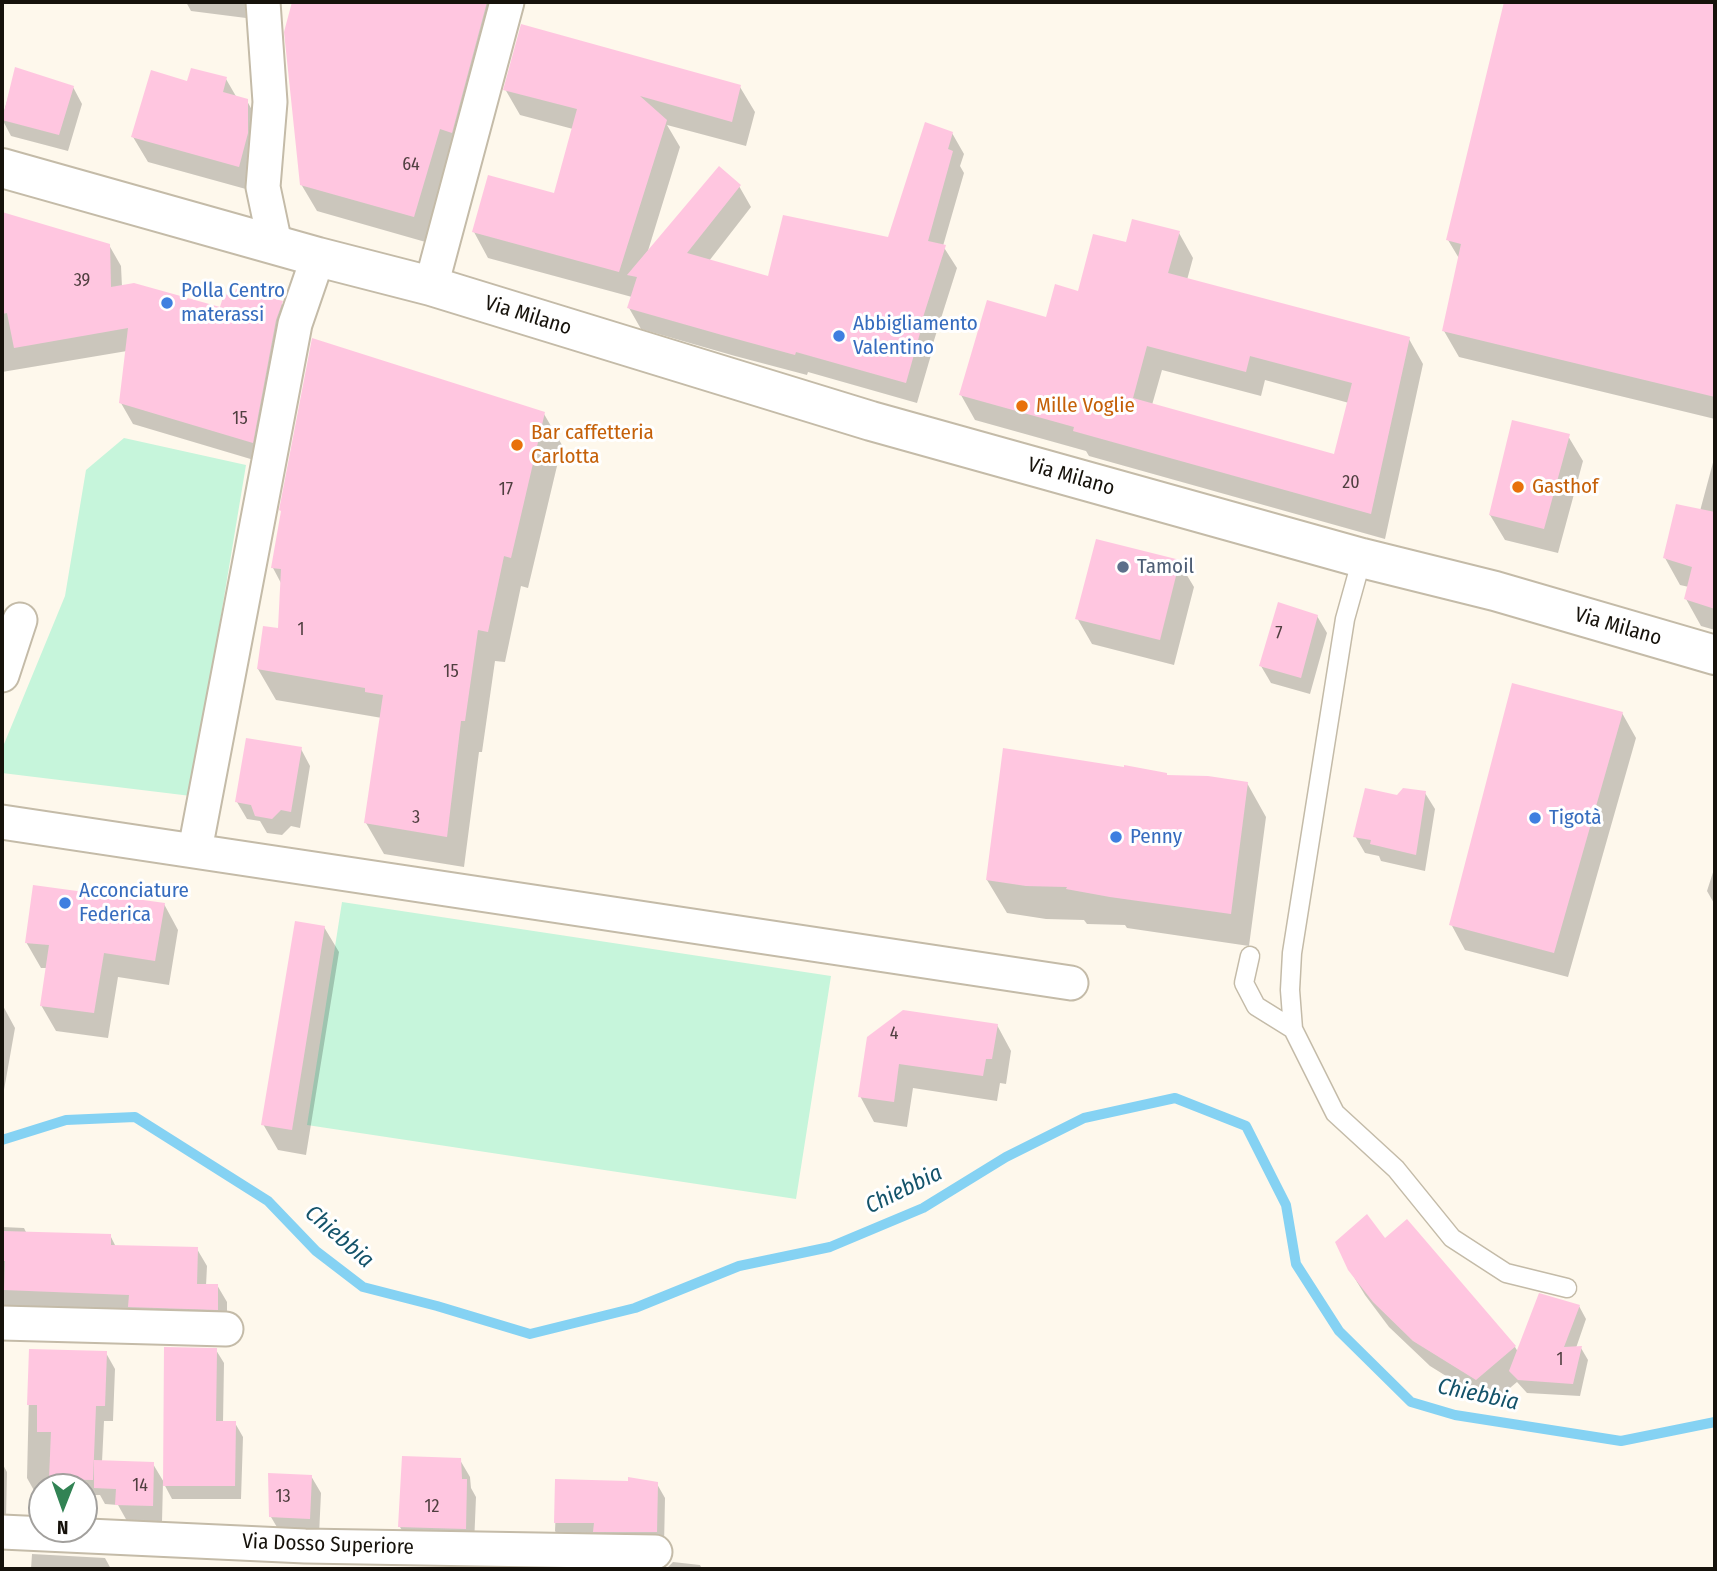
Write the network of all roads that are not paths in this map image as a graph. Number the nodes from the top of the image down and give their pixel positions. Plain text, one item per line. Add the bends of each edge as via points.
1 (263, 2) edge
2 (507, 2) edge
3 (2, 168) edge
4 (275, 244) junction
5 (318, 257) junction
6 (431, 286) junction
7 (1362, 558) junction
8 (20, 620) dead end
9 (1715, 655) edge
10 (2, 676) edge
11 (2, 822) edge
12 (195, 850) junction
13 (1250, 956) dead end
14 (1071, 983) dead end
15 (1293, 1029) junction
16 (1567, 1288) dead end
17 (2, 1322) edge
18 (226, 1329) dead end
19 (2, 1532) edge
20 (655, 1552) dead end

1 - 4 street via 270,102 263,187
2 - 6 street
3 - 4 main road, Via Milano
4 - 5 main road, Via Milano
5 - 6 main road, Via Milano
5 - 12 street via 295,324
6 - 7 main road, Via Milano via 871,421
7 - 9 main road, Via Milano
7 - 15 lane via 1345,619 1292,953
8 - 10 street
11 - 12 street
12 - 14 street
13 - 15 lane via 1244,983 1256,1006
15 - 16 lane via 1335,1113 1396,1169 1452,1238 1506,1273
17 - 18 street
19 - 20 street, Via Dosso Superiore via 305,1546

